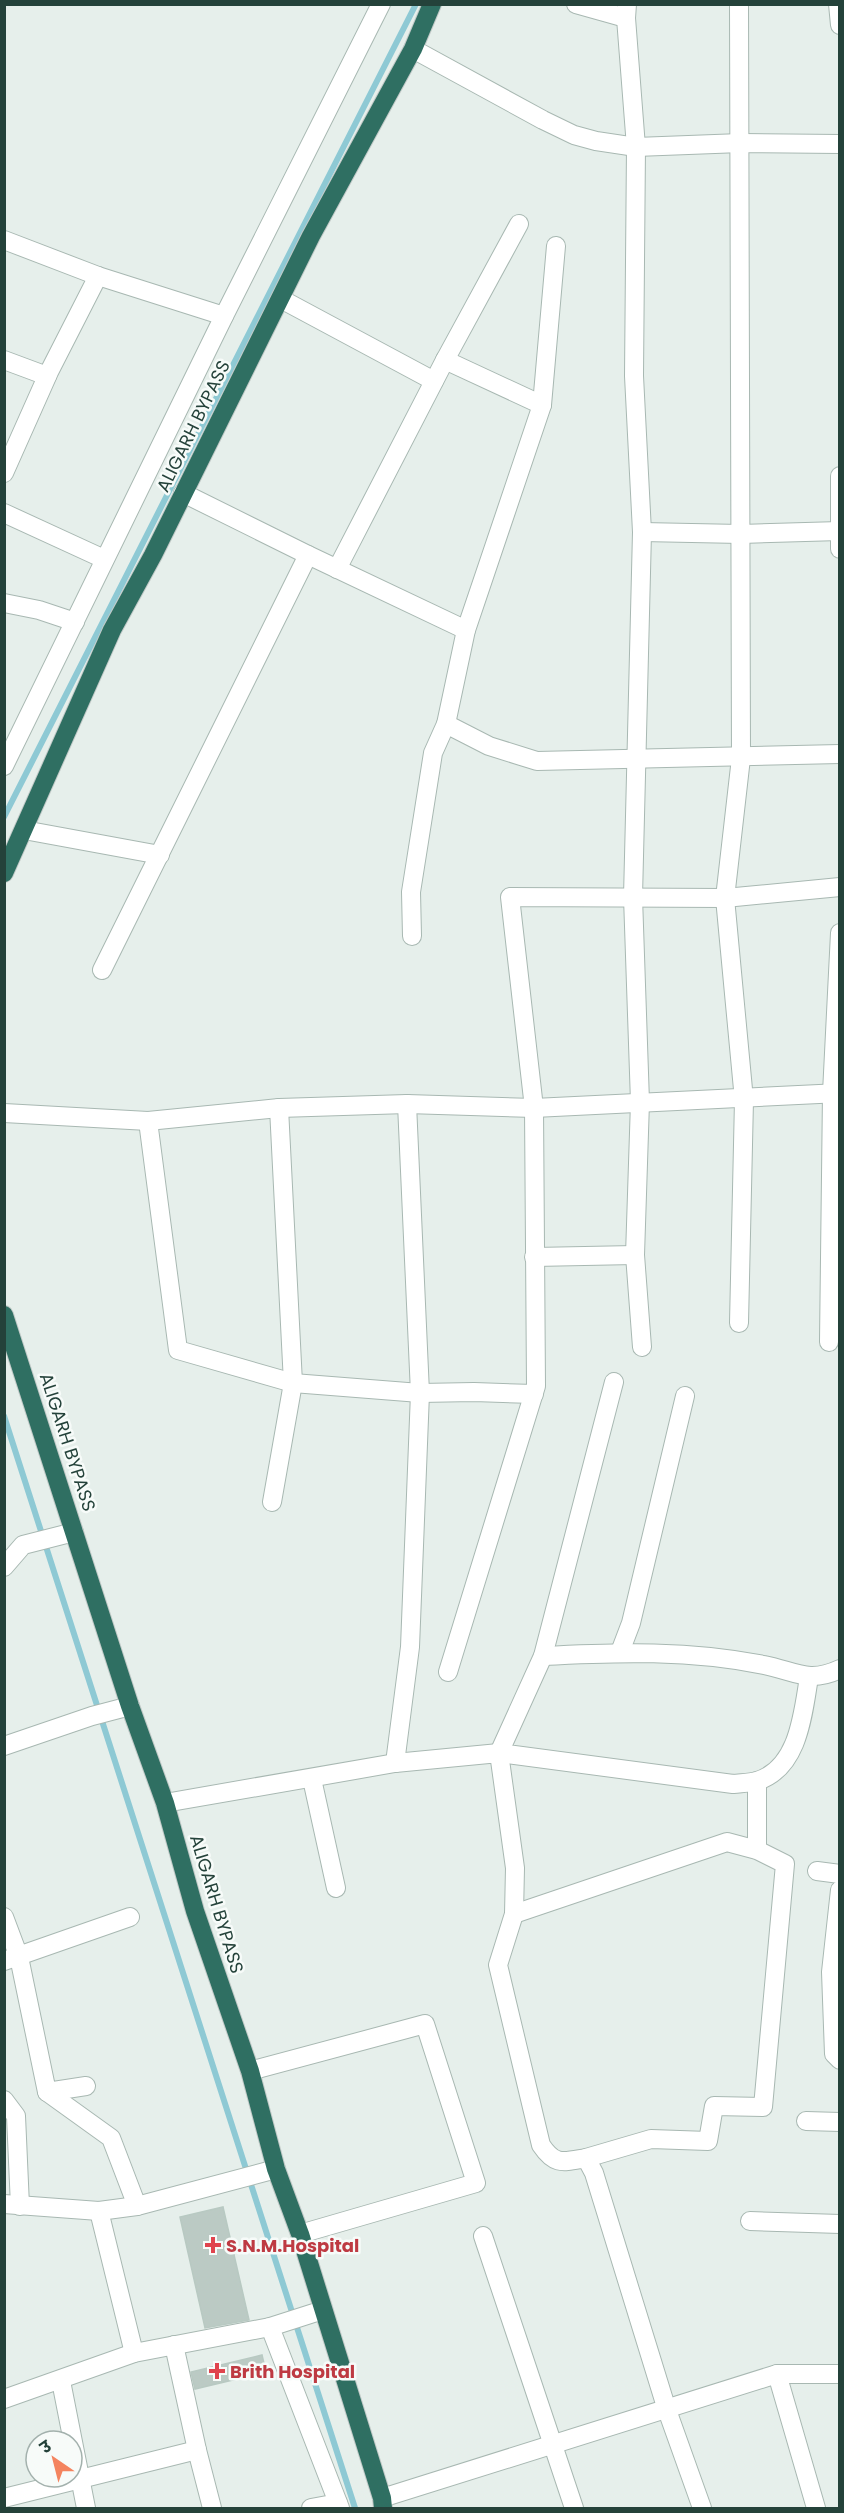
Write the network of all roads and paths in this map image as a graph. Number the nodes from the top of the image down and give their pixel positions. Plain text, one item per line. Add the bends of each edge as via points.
1 (381, 4) edge
2 (432, 4) edge
3 (576, 4) edge
4 (739, 4) edge
5 (838, 4) edge
6 (626, 11) edge
7 (840, 24) edge
8 (413, 49) junction
9 (741, 143) junction
10 (840, 144) edge
11 (636, 147) junction
12 (519, 224) dead end
13 (4, 240) edge
14 (556, 246) dead end
15 (98, 276) junction
16 (281, 299) junction
17 (224, 316) junction
18 (4, 360) edge
19 (445, 360) junction
20 (47, 376) junction
21 (434, 381) junction
22 (542, 405) junction
23 (4, 473) edge
24 (840, 476) edge
25 (183, 493) junction
26 (4, 513) edge
27 (839, 531) edge
28 (642, 532) junction
29 (741, 534) junction
30 (840, 549) edge
31 (308, 555) junction
32 (105, 559) junction
33 (337, 569) junction
34 (4, 603) edge
35 (75, 622) junction
36 (466, 630) junction
37 (446, 724) junction
38 (840, 754) edge
39 (741, 758) junction
40 (6, 759) edge
41 (638, 760) junction
42 (24, 830) junction
43 (160, 855) junction
44 (4, 873) edge
45 (840, 887) edge
46 (633, 897) junction
47 (725, 898) junction
48 (840, 933) edge
49 (412, 936) dead end
50 (102, 970) dead end
51 (836, 1093) edge
52 (744, 1100) junction
53 (640, 1102) junction
54 (407, 1104) junction
55 (279, 1108) junction
56 (534, 1108) junction
57 (4, 1113) edge
58 (148, 1121) junction
59 (634, 1255) junction
60 (534, 1257) junction
61 (4, 1315) edge
62 (739, 1323) dead end
63 (829, 1342) dead end
64 (642, 1347) dead end
65 (11, 1355) edge
66 (614, 1382) dead end
67 (293, 1383) junction
68 (420, 1394) junction
69 (534, 1394) junction
70 (686, 1396) dead end
71 (272, 1502) dead end
72 (69, 1532) junction
73 (4, 1568) edge
74 (620, 1652) junction
75 (543, 1656) junction
76 (840, 1669) edge
77 (448, 1672) dead end
78 (809, 1677) junction
79 (122, 1708) junction
80 (4, 1746) edge
81 (500, 1753) junction
82 (395, 1763) junction
83 (312, 1779) junction
84 (757, 1781) junction
85 (165, 1803) junction
86 (757, 1850) junction
87 (817, 1871) dead end
88 (840, 1874) edge
89 (336, 1888) dead end
90 (840, 1890) edge
91 (514, 1914) junction
92 (4, 1917) edge
93 (130, 1917) dead end
94 (12, 1959) edge
95 (835, 1972) edge
96 (840, 2060) edge
97 (250, 2071) junction
98 (86, 2086) dead end
99 (47, 2092) junction
100 (4, 2100) edge
101 (806, 2121) dead end
102 (840, 2122) edge
103 (586, 2158) junction
104 (268, 2171) junction
105 (12, 2205) edge
106 (137, 2206) junction
107 (99, 2211) junction
108 (750, 2221) dead end
109 (840, 2224) edge
110 (300, 2234) junction
111 (483, 2236) dead end
112 (323, 2310) junction
113 (274, 2325) junction
114 (174, 2345) junction
115 (134, 2353) junction
116 (777, 2374) junction
117 (840, 2374) edge
118 (61, 2380) junction
119 (4, 2399) edge
120 (667, 2410) junction
121 (70, 2429) edge
122 (553, 2443) junction
123 (196, 2450) junction
124 (84, 2477) edge
125 (38, 2489) edge
126 (82, 2489) edge
127 (4, 2498) edge
128 (383, 2503) edge
129 (339, 2506) edge
130 (86, 2508) edge
131 (212, 2508) edge
132 (311, 2508) edge
133 (574, 2508) edge
134 (702, 2508) edge
135 (816, 2508) edge

1 - 17 street
2 - 8 highway, ALIGARH BYPASS
3 - 6 street
4 - 9 street
5 - 7 street
6 - 11 street
8 - 11 street via 574,135
8 - 16 highway, ALIGARH BYPASS
9 - 10 street
9 - 11 street
9 - 29 street
11 - 28 street via 634,376
12 - 19 street
13 - 15 street
14 - 22 street
15 - 17 street
15 - 20 street
16 - 21 street
16 - 25 highway, ALIGARH BYPASS
17 - 32 street
18 - 20 street
19 - 21 street
19 - 22 street
20 - 23 street
21 - 33 street
22 - 36 street
24 - 27 street
25 - 31 street
25 - 42 highway, ALIGARH BYPASS via 112,630
26 - 32 street
27 - 29 street
27 - 30 street
28 - 29 street
28 - 41 street
29 - 39 street
31 - 33 street
31 - 43 street
32 - 35 street
33 - 36 street
34 - 35 street
35 - 40 street
36 - 37 street
37 - 41 street via 489,747 537,761
37 - 49 street via 433,753 411,892
38 - 39 street
39 - 41 street
39 - 47 street
41 - 46 street
42 - 43 street
42 - 44 highway, ALIGARH BYPASS
43 - 50 street
45 - 47 street
46 - 47 street
46 - 53 street
46 - 56 street via 510,897
47 - 52 street
48 - 51 street
51 - 52 street
51 - 63 street
52 - 53 street
52 - 62 street
53 - 56 street
53 - 59 street
54 - 55 street
54 - 56 street
54 - 68 street
55 - 58 street
55 - 67 street
56 - 60 street
57 - 58 street
58 - 67 street via 178,1350
59 - 60 street
59 - 64 street
60 - 69 street
61 - 65 highway, ALIGARH BYPASS
65 - 72 highway, ALIGARH BYPASS
66 - 75 street
67 - 68 street
67 - 71 street
68 - 69 street
68 - 82 street via 410,1647
69 - 77 street
70 - 74 street via 632,1623
72 - 73 street via 23,1545
72 - 79 highway, ALIGARH BYPASS
74 - 75 street
74 - 78 street via 726,1659
75 - 81 street
76 - 78 street via 824,1677
78 - 84 street via 802,1720 789,1757
79 - 80 street
79 - 85 highway, ALIGARH BYPASS
81 - 82 street
81 - 84 street via 734,1784
81 - 91 street via 515,1868
82 - 83 street
83 - 85 street
83 - 89 street
84 - 86 street
85 - 97 highway, ALIGARH BYPASS via 195,1911
86 - 91 street via 727,1842
86 - 103 street via 785,1864 763,2107 714,2106 708,2141 651,2139
87 - 88 street
90 - 95 street
91 - 103 street via 498,1965 541,2145 549,2157 559,2162
92 - 94 street
93 - 94 street
94 - 99 street
95 - 96 street via 834,2054
97 - 104 highway, ALIGARH BYPASS
97 - 110 street via 425,2024 476,2183
98 - 99 street
99 - 106 street via 111,2138
100 - 105 street via 16,2116
101 - 102 street
103 - 120 street via 594,2173
104 - 106 street
104 - 110 highway, ALIGARH BYPASS
105 - 107 street
106 - 107 street
107 - 115 street
108 - 109 street
110 - 112 highway, ALIGARH BYPASS
111 - 122 street
112 - 113 street
112 - 128 highway, ALIGARH BYPASS
113 - 114 street
113 - 129 street
114 - 115 street
114 - 123 street
115 - 118 street
116 - 117 street
116 - 120 street
116 - 135 street
118 - 119 street
118 - 121 street
120 - 122 street
120 - 134 street
122 - 128 street
122 - 133 street
123 - 124 street
123 - 131 street
125 - 127 street
126 - 130 street
129 - 132 street

